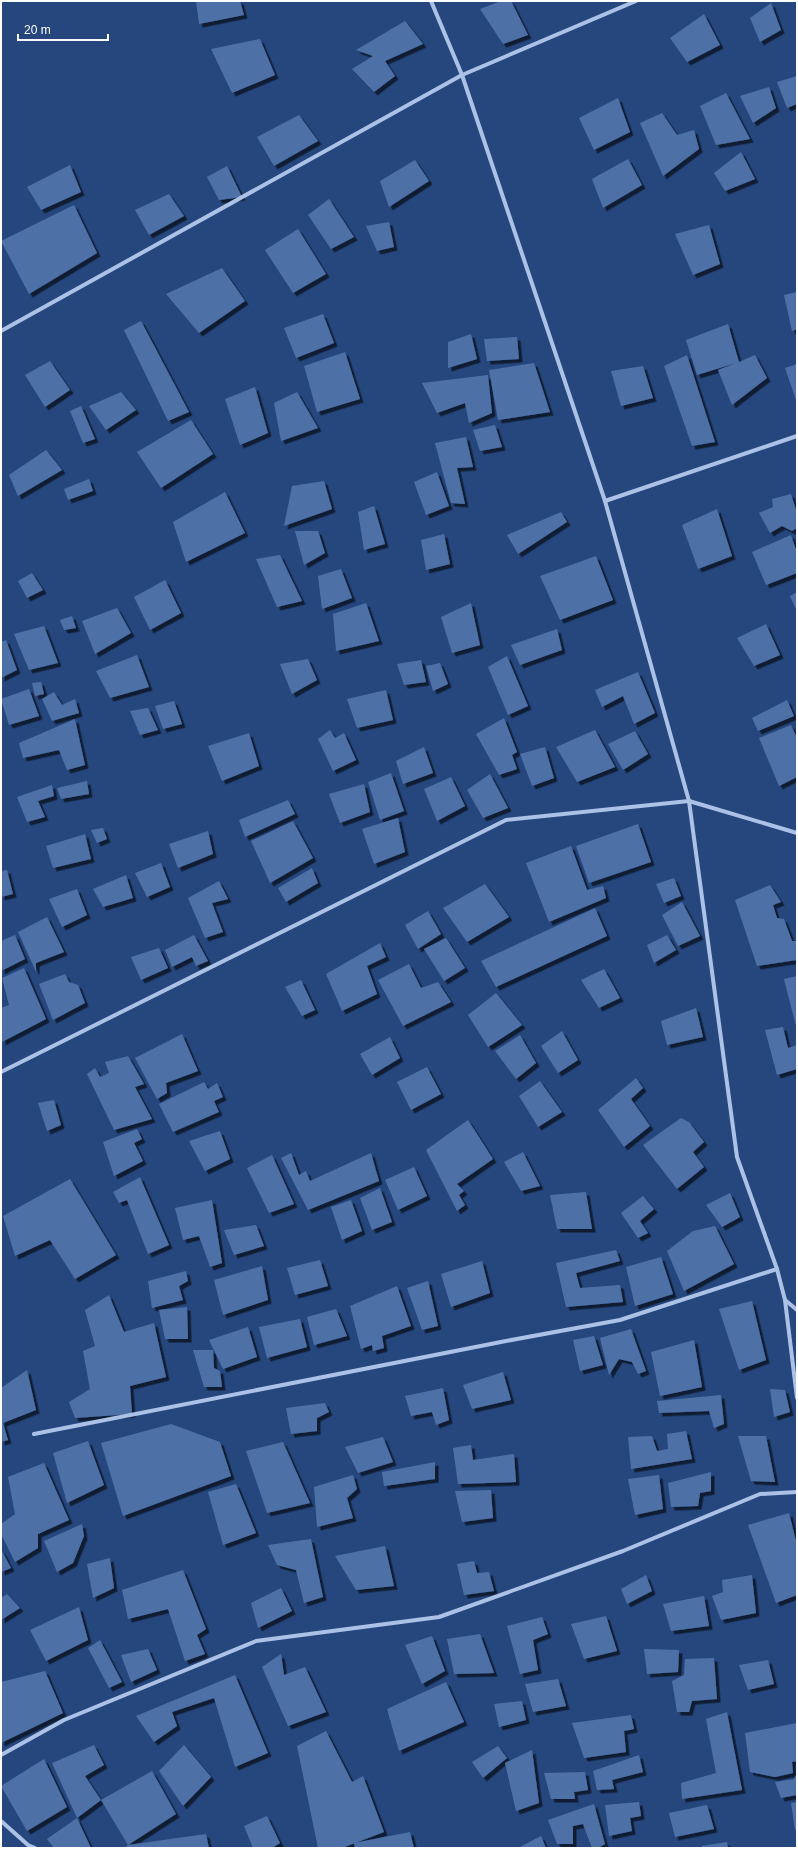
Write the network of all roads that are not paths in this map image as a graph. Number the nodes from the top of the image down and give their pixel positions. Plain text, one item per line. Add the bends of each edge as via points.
1 (431, 1) edge
2 (636, 1) edge
3 (462, 75) junction
4 (1, 331) edge
5 (797, 436) edge
6 (605, 501) junction
7 (689, 801) junction
8 (797, 833) edge
9 (1, 1072) edge
10 (777, 1270) junction
11 (786, 1300) junction
12 (797, 1310) edge
13 (797, 1398) edge
14 (34, 1434) dead end
15 (797, 1492) edge
16 (1, 1755) edge
17 (1, 1821) edge
18 (35, 1848) edge

1 - 3 street
2 - 3 street
3 - 4 street
3 - 6 street
5 - 6 street
6 - 7 street
7 - 8 street
7 - 9 street via 506,820
7 - 10 street via 737,1158
10 - 11 street
10 - 14 street via 620,1320 506,1340
11 - 12 street
11 - 13 street
15 - 16 street via 760,1494 623,1551 439,1617 256,1641 64,1720
17 - 18 street via 28,1845

